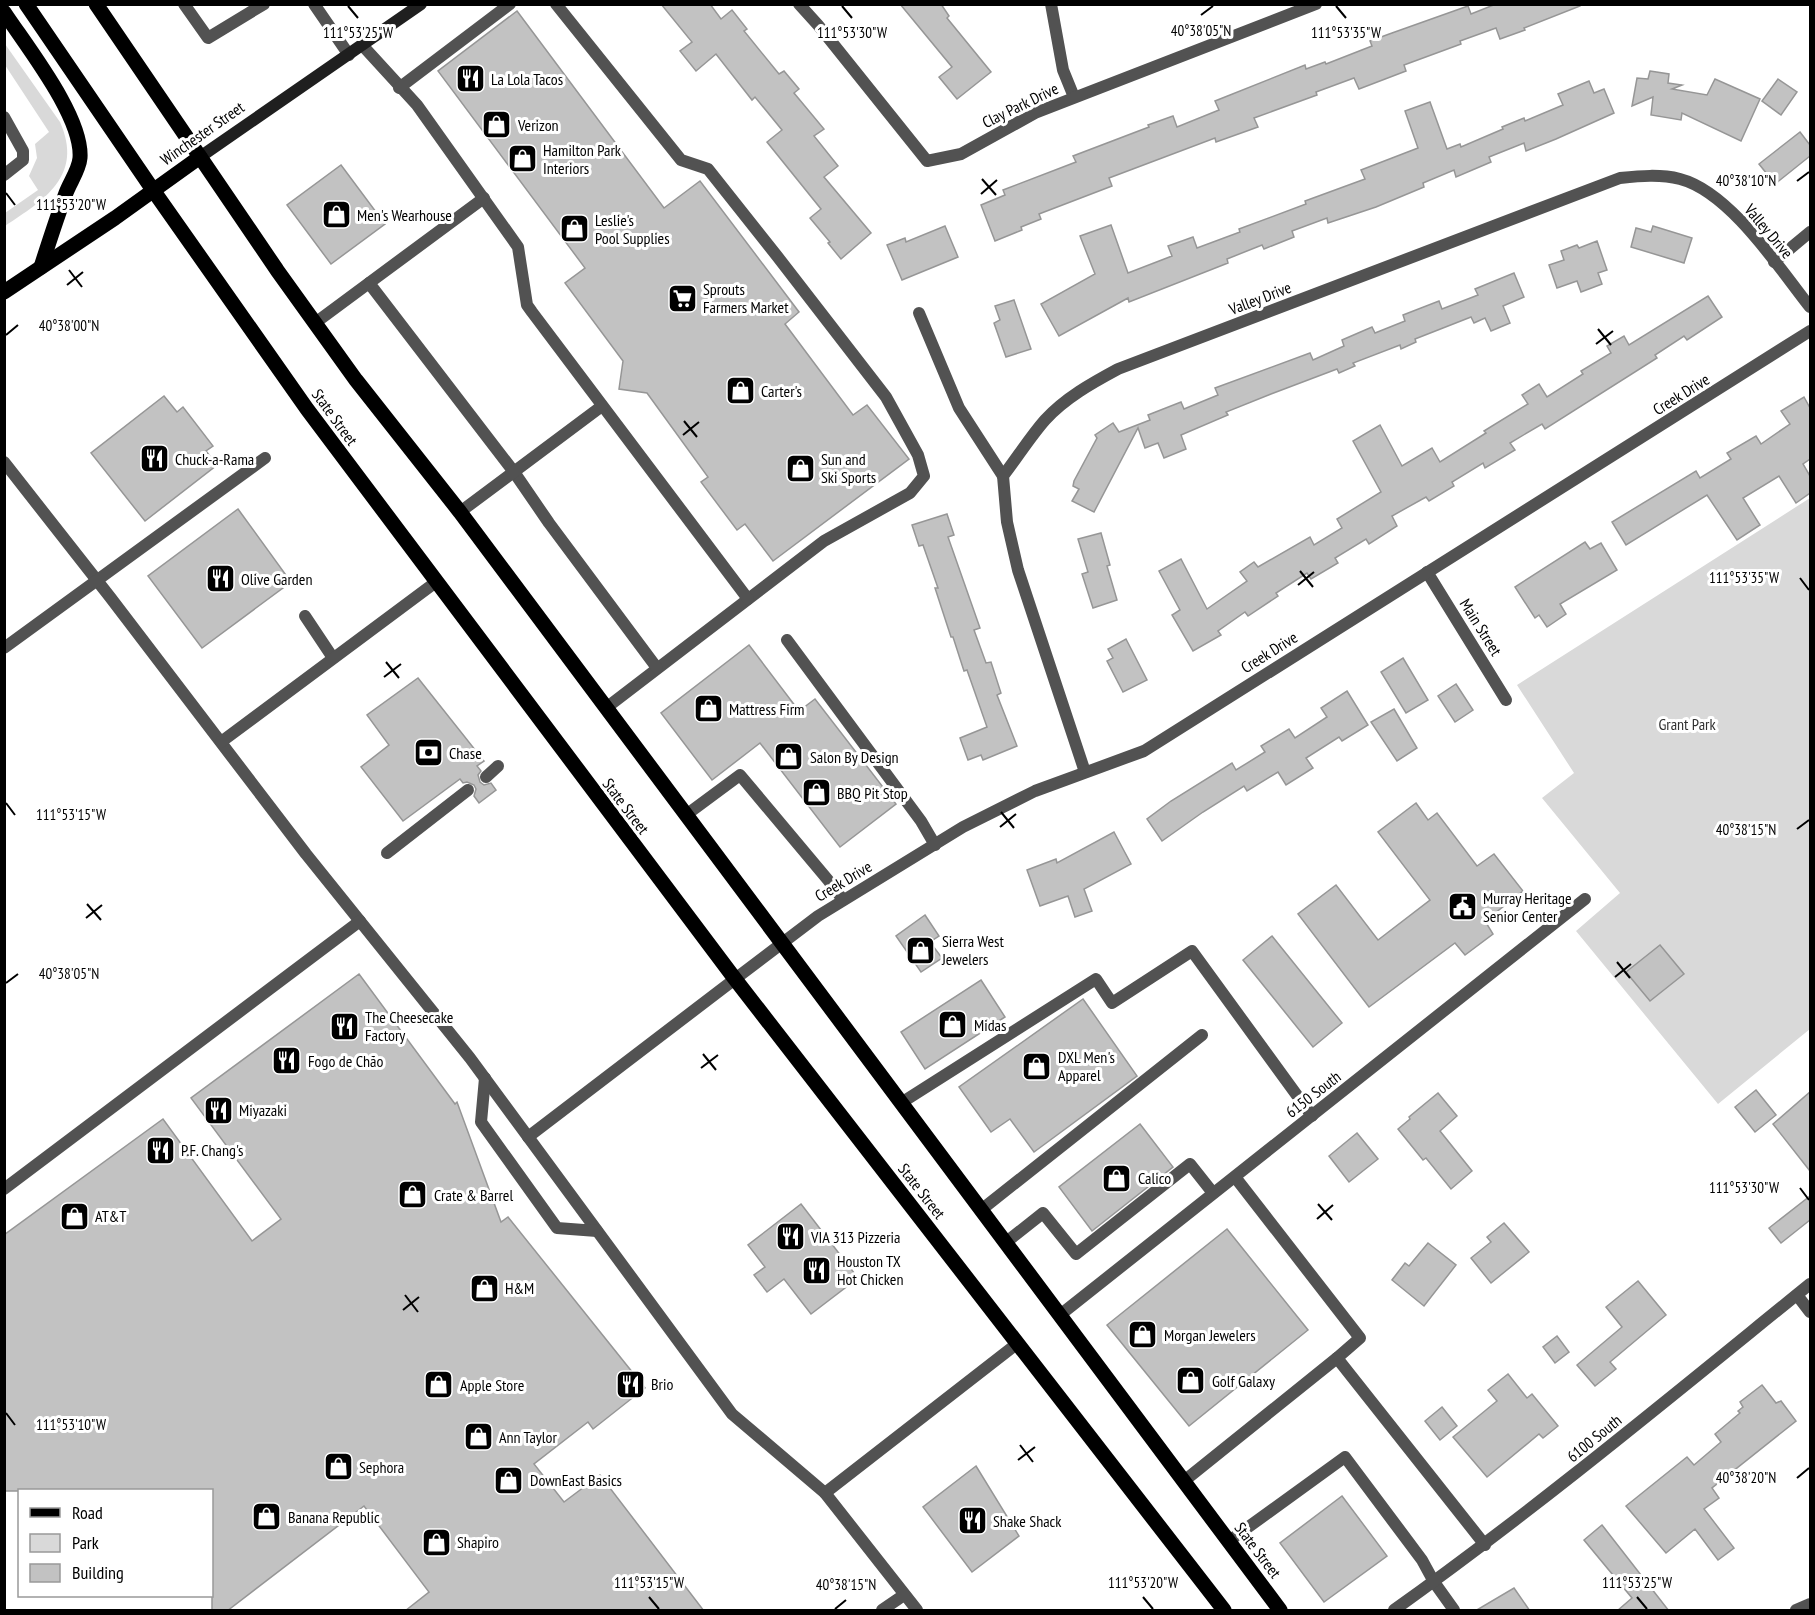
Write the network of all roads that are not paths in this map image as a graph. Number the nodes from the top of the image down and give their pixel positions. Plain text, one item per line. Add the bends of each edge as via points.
1 (26, 4) edge
2 (96, 4) edge
3 (184, 4) edge
4 (264, 4) edge
5 (314, 4) edge
6 (421, 4) edge
7 (510, 4) edge
8 (556, 4) edge
9 (799, 4) edge
10 (1051, 4) edge
11 (1316, 4) edge
12 (4, 12) edge
13 (363, 46) junction
14 (350, 55) junction
15 (399, 88) junction
16 (1074, 97) junction
17 (4, 117) edge
18 (200, 157) junction
19 (4, 175) edge
20 (153, 190) junction
21 (484, 198) junction
22 (1810, 232) edge
23 (1774, 262) junction
24 (41, 267) junction
25 (369, 283) junction
26 (4, 292) edge
27 (1810, 308) edge
28 (919, 313) dead end
29 (315, 323) junction
30 (1810, 331) edge
31 (602, 406) junction
32 (265, 458) dead end
33 (4, 462) edge
34 (514, 472) junction
35 (1003, 476) junction
36 (460, 513) junction
37 (1426, 572) junction
38 (97, 580) junction
39 (436, 582) junction
40 (748, 599) junction
41 (305, 616) dead end
42 (787, 640) dead end
43 (4, 648) edge
44 (333, 658) junction
45 (657, 668) junction
46 (1506, 700) dead end
47 (606, 708) junction
48 (221, 742) junction
49 (498, 766) dead end
50 (1085, 772) junction
51 (486, 777) dead end
52 (468, 790) dead end
53 (686, 815) junction
54 (935, 845) junction
55 (387, 853) dead end
56 (1585, 898) dead end
57 (843, 900) junction
58 (360, 921) junction
59 (781, 942) junction
60 (735, 979) junction
61 (1202, 1035) dead end
62 (485, 1078) junction
63 (902, 1103) junction
64 (1312, 1116) junction
65 (528, 1137) junction
66 (1235, 1177) junction
67 (4, 1190) edge
68 (1213, 1194) junction
69 (981, 1210) junction
70 (597, 1231) junction
71 (1005, 1244) junction
72 (1810, 1284) edge
73 (1797, 1295) junction
74 (1810, 1312) edge
75 (1060, 1315) junction
76 (1018, 1343) junction
77 (1337, 1358) junction
78 (1184, 1481) junction
79 (825, 1493) junction
80 (1229, 1541) junction
81 (1485, 1545) junction
82 (1434, 1582) junction
83 (904, 1594) junction
84 (1810, 1604) edge
85 (882, 1611) edge
86 (917, 1611) edge
87 (1224, 1611) edge
88 (1280, 1611) edge
89 (1394, 1611) edge
90 (1454, 1611) edge
91 (1796, 1611) edge

1 - 20 main road, State Street
2 - 18 main road, State Street
3 - 4 street via 208,38
5 - 14 street
6 - 13 main road, Winchester Street
7 - 15 street
8 - 40 street via 681,160 708,169 886,397 918,455 924,476 910,493 824,540
9 - 16 street, Clay Park Drive via 927,160 961,154 1035,113
10 - 16 street via 1063,70
11 - 16 street, Clay Park Drive
12 - 24 main road via 58,94 77,132 78,166 66,190
13 - 14 main road, Winchester Street
13 - 15 street
14 - 18 main road, Winchester Street
15 - 21 street via 417,105
17 - 19 street via 20,142 24,160
18 - 20 main road, Winchester Street
18 - 29 main road, State Street
20 - 24 main road, Winchester Street
20 - 39 main road, State Street via 307,410
21 - 25 street
21 - 31 street via 518,247 527,305
22 - 23 street
23 - 27 street, Valley Drive
23 - 35 street, Valley Drive via 1729,209 1711,195 1681,180 1650,175 1620,178 1118,369 1083,389 1046,420
24 - 26 main road, Winchester Street
25 - 29 street
25 - 34 street
28 - 35 street via 959,408
29 - 36 main road, State Street
30 - 37 street, Creek Drive
31 - 34 street
31 - 40 street
32 - 38 street
33 - 38 street
34 - 36 street
34 - 45 street
35 - 50 street via 1007,522 1018,570
36 - 47 main road, State Street
37 - 46 street, Main Street
37 - 50 street, Creek Drive via 1144,751
38 - 43 street
38 - 48 street
39 - 44 street
39 - 60 main road, State Street
40 - 45 street
41 - 44 street
42 - 54 street
44 - 48 street
45 - 47 street
47 - 53 main road, State Street
48 - 58 street
49 - 51 street
50 - 54 street, Creek Drive via 1035,791
52 - 55 street
53 - 57 street via 740,775
53 - 59 main road, State Street
54 - 57 street, Creek Drive
56 - 64 street, 6150 South
57 - 59 street, Creek Drive
58 - 62 street
58 - 67 street
59 - 60 street, Creek Drive
59 - 63 main road, State Street
60 - 65 street, Creek Drive
60 - 76 main road, State Street
61 - 69 street
62 - 65 street
62 - 70 street via 481,1122 557,1228
63 - 64 street via 1096,979 1112,1003 1192,951
63 - 69 main road, State Street
64 - 66 street, 6150 South
65 - 70 street
66 - 68 street, 6150 South
66 - 77 street via 1360,1338
68 - 71 street via 1190,1164 1076,1254 1043,1212
68 - 75 street, 6150 South
69 - 71 main road, State Street
70 - 79 street via 732,1414
71 - 75 main road, State Street
72 - 73 street, 6100 South
73 - 74 street
73 - 81 street, 6100 South
75 - 78 main road, State Street
76 - 79 street
76 - 87 main road, State Street
77 - 78 street
77 - 81 street
78 - 80 main road, State Street
79 - 83 street
80 - 82 street via 1345,1457
80 - 88 main road, State Street
81 - 82 street, 6100 South
82 - 89 street, 6100 South
82 - 90 street
83 - 85 street
83 - 86 street
84 - 91 street

